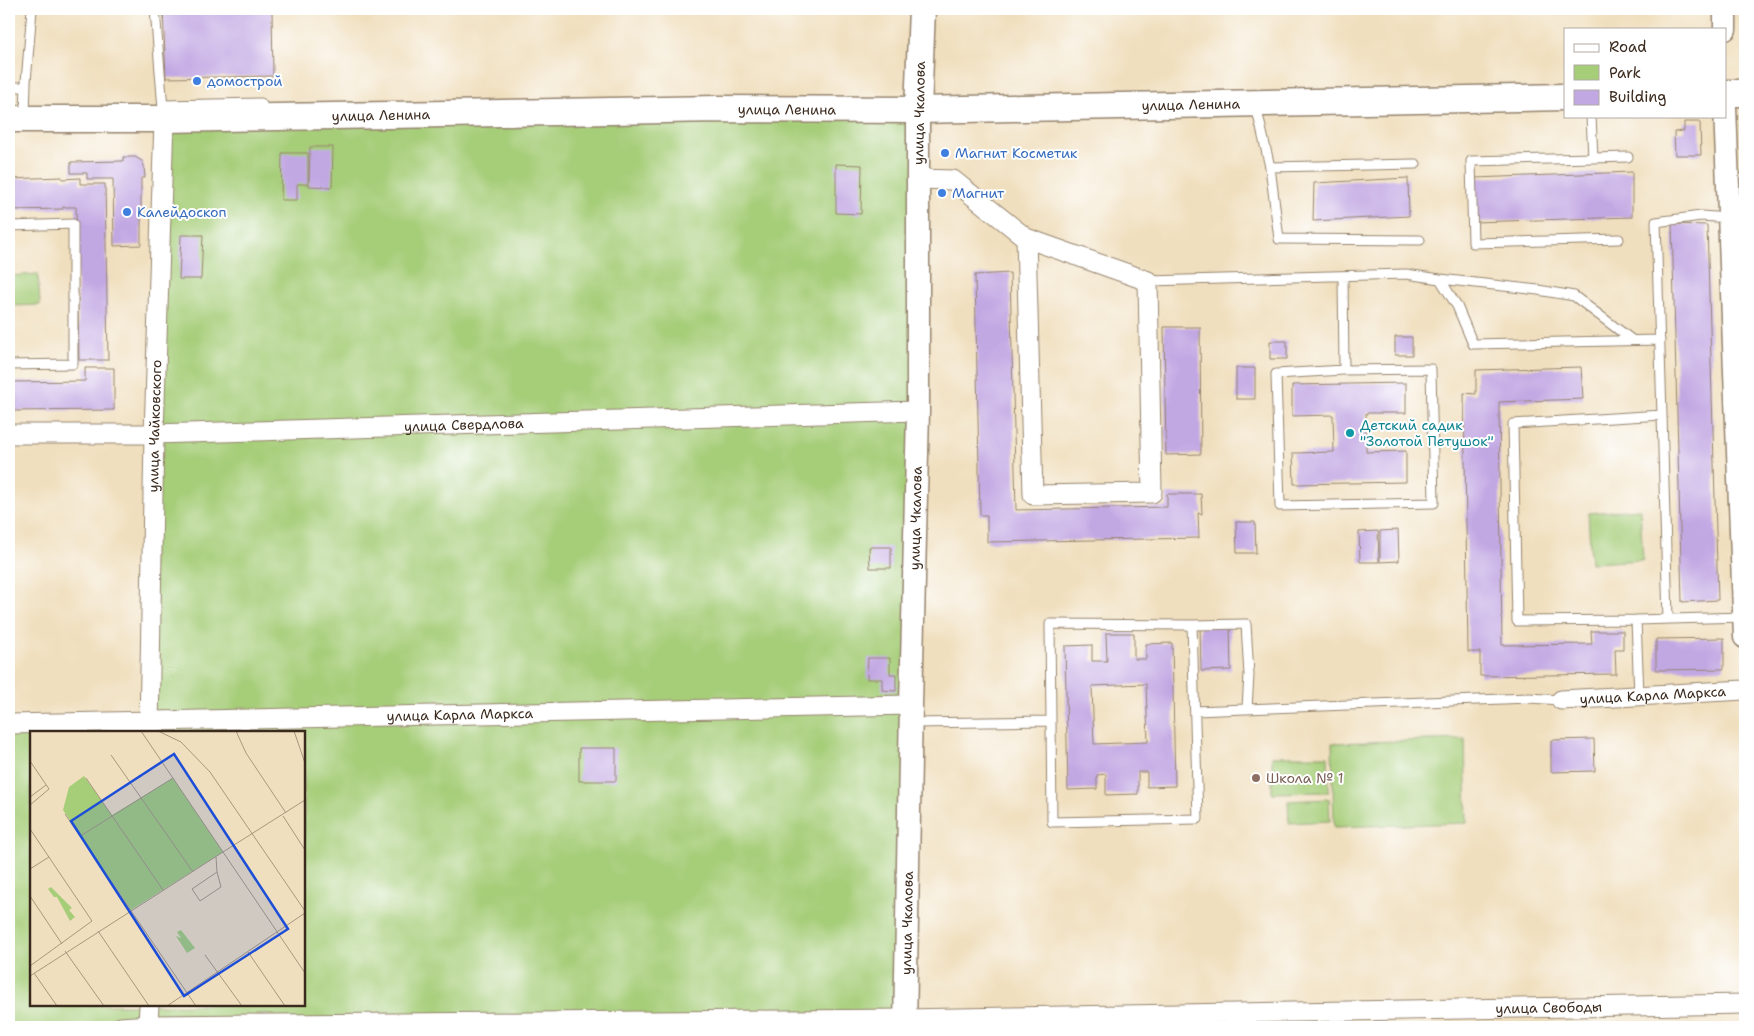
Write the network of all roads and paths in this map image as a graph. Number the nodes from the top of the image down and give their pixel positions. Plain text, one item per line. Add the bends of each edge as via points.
1 (32, 9) edge
2 (155, 9) edge
3 (922, 9) edge
4 (1725, 9) edge
5 (1725, 28) edge
6 (9, 87) edge
7 (26, 87) junction
8 (1726, 93) edge
9 (1745, 93) edge
10 (1564, 97) edge
11 (1256, 103) junction
12 (918, 110) junction
13 (163, 112) junction
14 (1591, 118) edge
15 (1725, 118) edge
16 (17, 119) edge
17 (1628, 157) dead end
18 (1593, 158) junction
19 (1416, 164) dead end
20 (1270, 167) junction
21 (918, 178) junction
22 (1729, 218) junction
23 (9, 226) edge
24 (1026, 238) junction
25 (1619, 239) dead end
26 (1420, 240) dead end
27 (1343, 276) junction
28 (1440, 279) junction
29 (1148, 281) junction
30 (1632, 340) junction
31 (1660, 340) junction
32 (9, 365) edge
33 (1344, 370) junction
34 (1740, 384) edge
35 (918, 411) junction
36 (1662, 415) junction
37 (9, 434) edge
38 (154, 434) junction
39 (1668, 619) junction
40 (1636, 620) junction
41 (1192, 625) junction
42 (1745, 627) edge
43 (1745, 690) edge
44 (1639, 695) junction
45 (1561, 700) joint
46 (1247, 708) junction
47 (1194, 711) junction
48 (910, 714) junction
49 (1051, 721) junction
50 (9, 724) edge
51 (149, 726) edge
52 (1745, 1004) edge
53 (149, 1006) edge
54 (905, 1023) edge
55 (148, 1025) junction
56 (121, 1027) edge

1 - 7 lane
2 - 13 lane
3 - 12 main road, улица Чкалова
4 - 5 street
6 - 7 lane
7 - 16 lane
8 - 9 main road
10 - 11 main road, улица Ленина
11 - 12 main road, улица Ленина
11 - 20 lane
12 - 13 main road, улица Ленина via 717,109 270,117
12 - 21 street, улица Чкалова
13 - 16 main road, улица Ленина
13 - 38 street, улица Чайковского
14 - 18 lane
15 - 22 street
17 - 18 lane
18 - 25 lane via 1471,161 1473,243
19 - 20 lane
20 - 26 lane via 1278,239
21 - 24 street via 953,180
21 - 35 street, улица Чкалова
22 - 31 lane via 1701,216 1656,222
22 - 34 street
23 - 32 lane via 73,224 73,364
24 - 29 street
24 - 29 street via 1033,496 1152,493
27 - 28 lane via 1406,274
27 - 29 lane
27 - 33 lane
28 - 30 lane via 1574,296
28 - 30 lane via 1457,306 1473,344
30 - 31 lane
31 - 36 lane
33 - 33 lane via 1276,374 1280,506 1434,503 1431,369
34 - 42 street
35 - 38 street, улица Свердлова
35 - 48 street, улица Чкалова
36 - 39 lane
36 - 40 lane via 1513,424 1518,621
37 - 38 street, улица Свердлова
38 - 51 street, улица Чайковского
39 - 40 lane
39 - 42 lane
40 - 44 lane
41 - 46 lane via 1246,624
41 - 47 lane
41 - 49 lane via 1050,624
43 - 44 street, улица Карла Маркса
44 - 45 street, улица Карла Маркса
45 - 46 lane via 1529,698
46 - 47 lane
47 - 49 lane via 1198,819 1052,822
48 - 49 lane
48 - 51 street, улица Карла Маркса
48 - 54 street, улица Чкалова
50 - 51 street, улица Карла Маркса
52 - 54 street, улица Свободы
53 - 55 street
54 - 55 street, улица Свободы
55 - 56 street, улица Свободы

